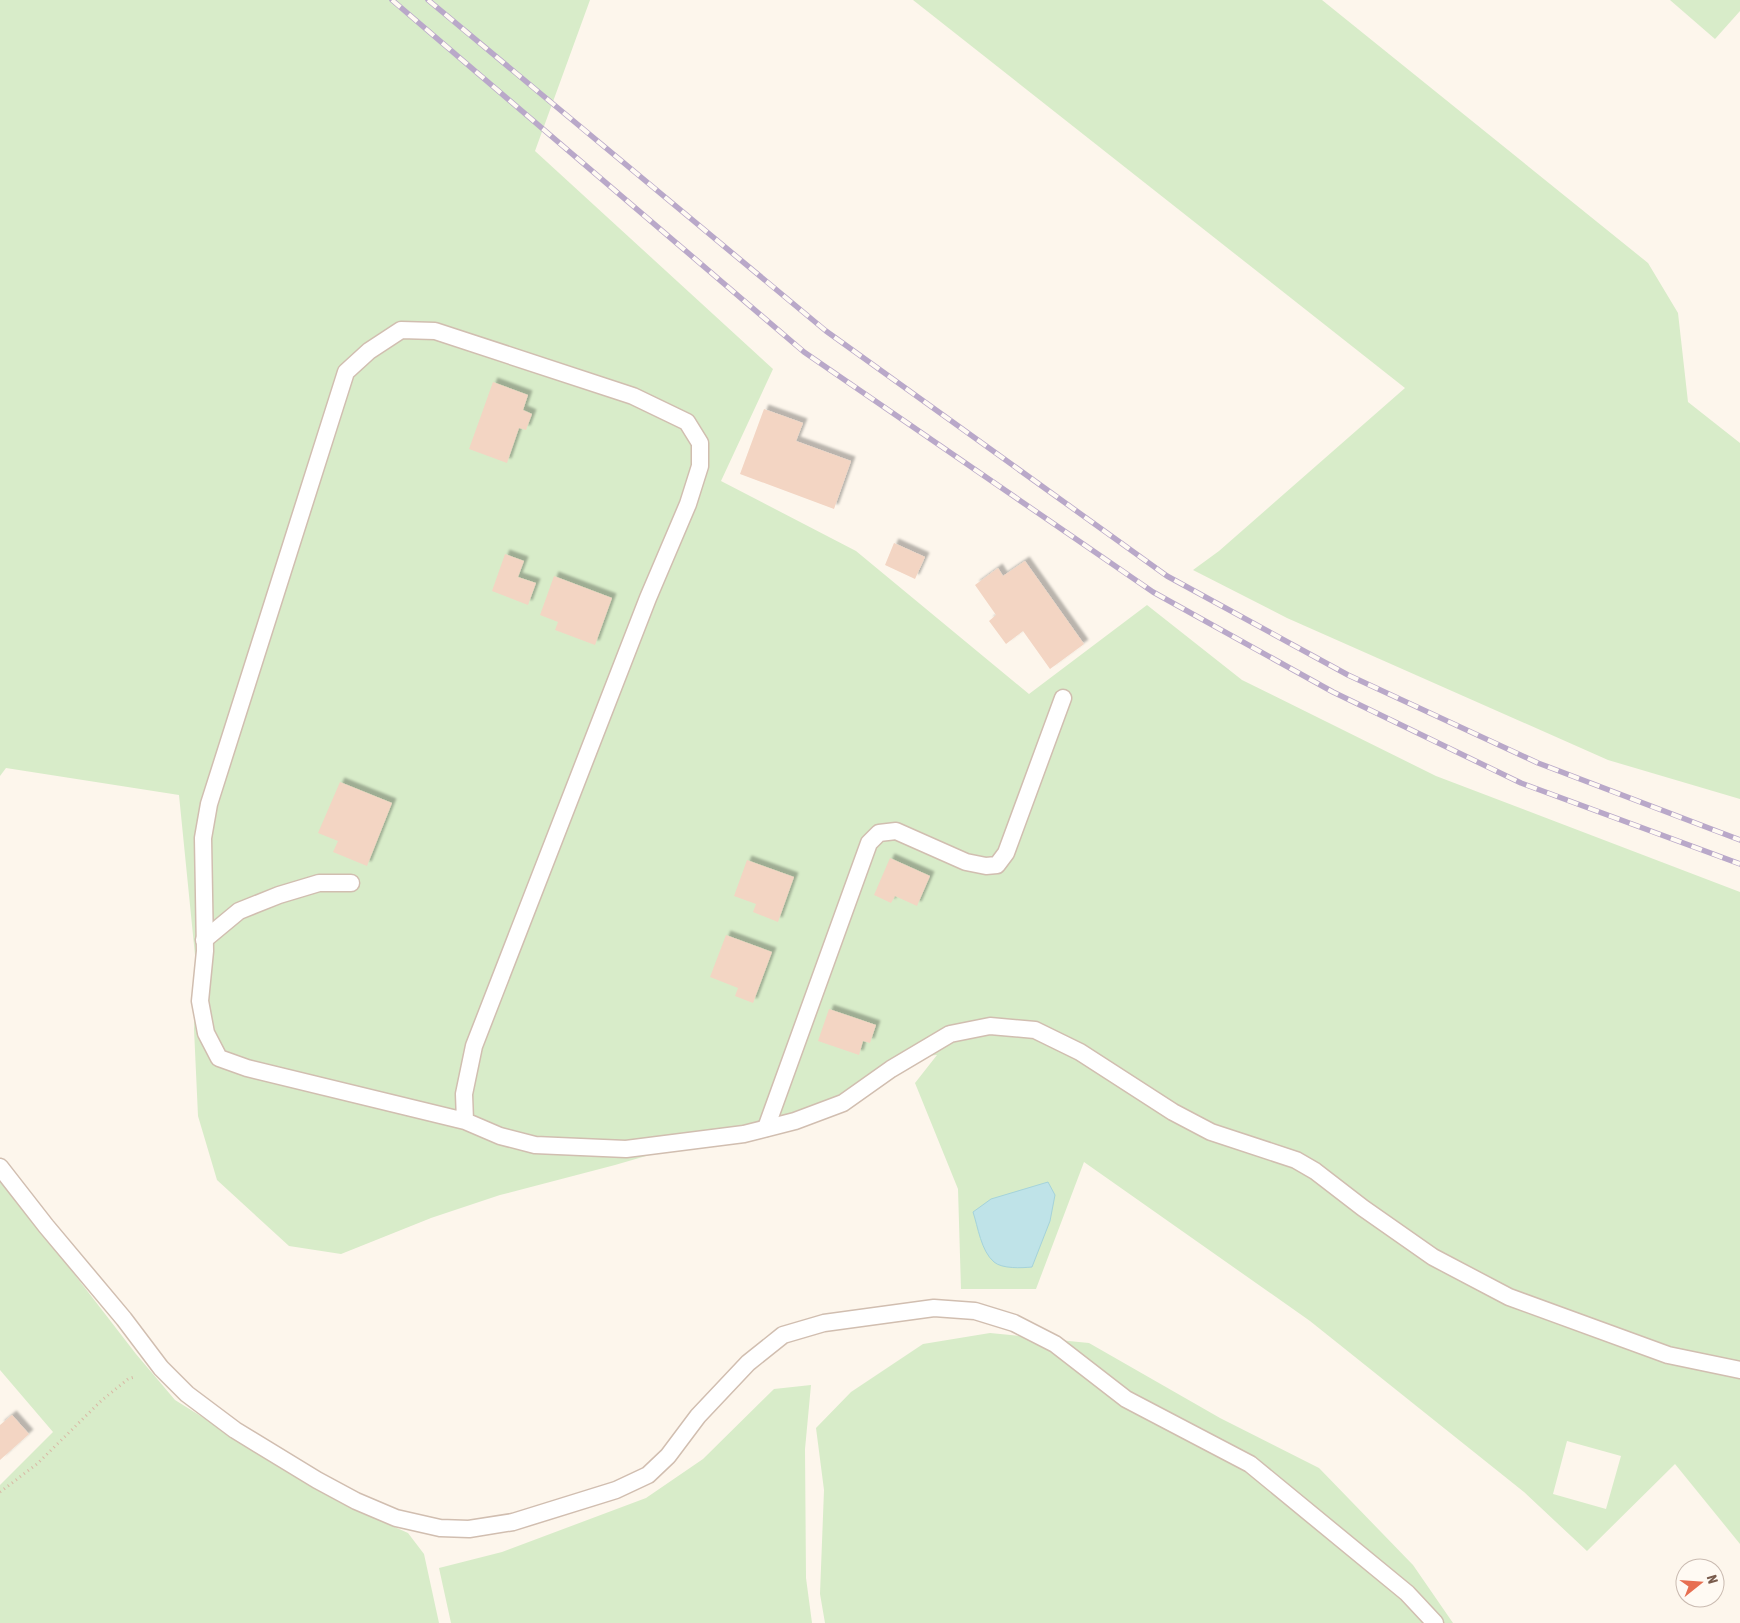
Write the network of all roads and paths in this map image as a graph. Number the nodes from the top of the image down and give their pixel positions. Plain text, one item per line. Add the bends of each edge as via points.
1 (1063, 698) dead end
2 (351, 884) dead end
3 (204, 940) junction
4 (465, 1121) junction
5 (766, 1128) junction
6 (0, 1167) edge
7 (161, 1368) junction
8 (1740, 1370) edge
9 (0, 1492) edge
10 (1435, 1623) edge

1 - 5 lane via 1006,853 997,865 966,862 896,832 879,833 870,843
2 - 3 lane via 319,883 279,895 239,911
3 - 4 lane via 200,1000 206,1033 219,1058 247,1068
3 - 4 lane via 204,838 209,804 346,372 369,351 401,330 435,331 633,396 687,422 700,443 700,466 688,504 644,607 474,1046 464,1094
4 - 5 lane via 500,1136 535,1145 626,1149 744,1134
5 - 8 lane via 843,1103 891,1069 950,1034 990,1026 1034,1030 1080,1052 1173,1112 1211,1132 1296,1160 1433,1257 1509,1296 1668,1355
6 - 7 lane
7 - 9 path via 128,1379 37,1464
7 - 10 lane via 187,1394 235,1430 356,1501 396,1518 440,1528 469,1529 513,1522 616,1490 648,1475 748,1364 783,1335 824,1323 934,1308 975,1311 1014,1322 1055,1344 1126,1399 1250,1464 1407,1593

